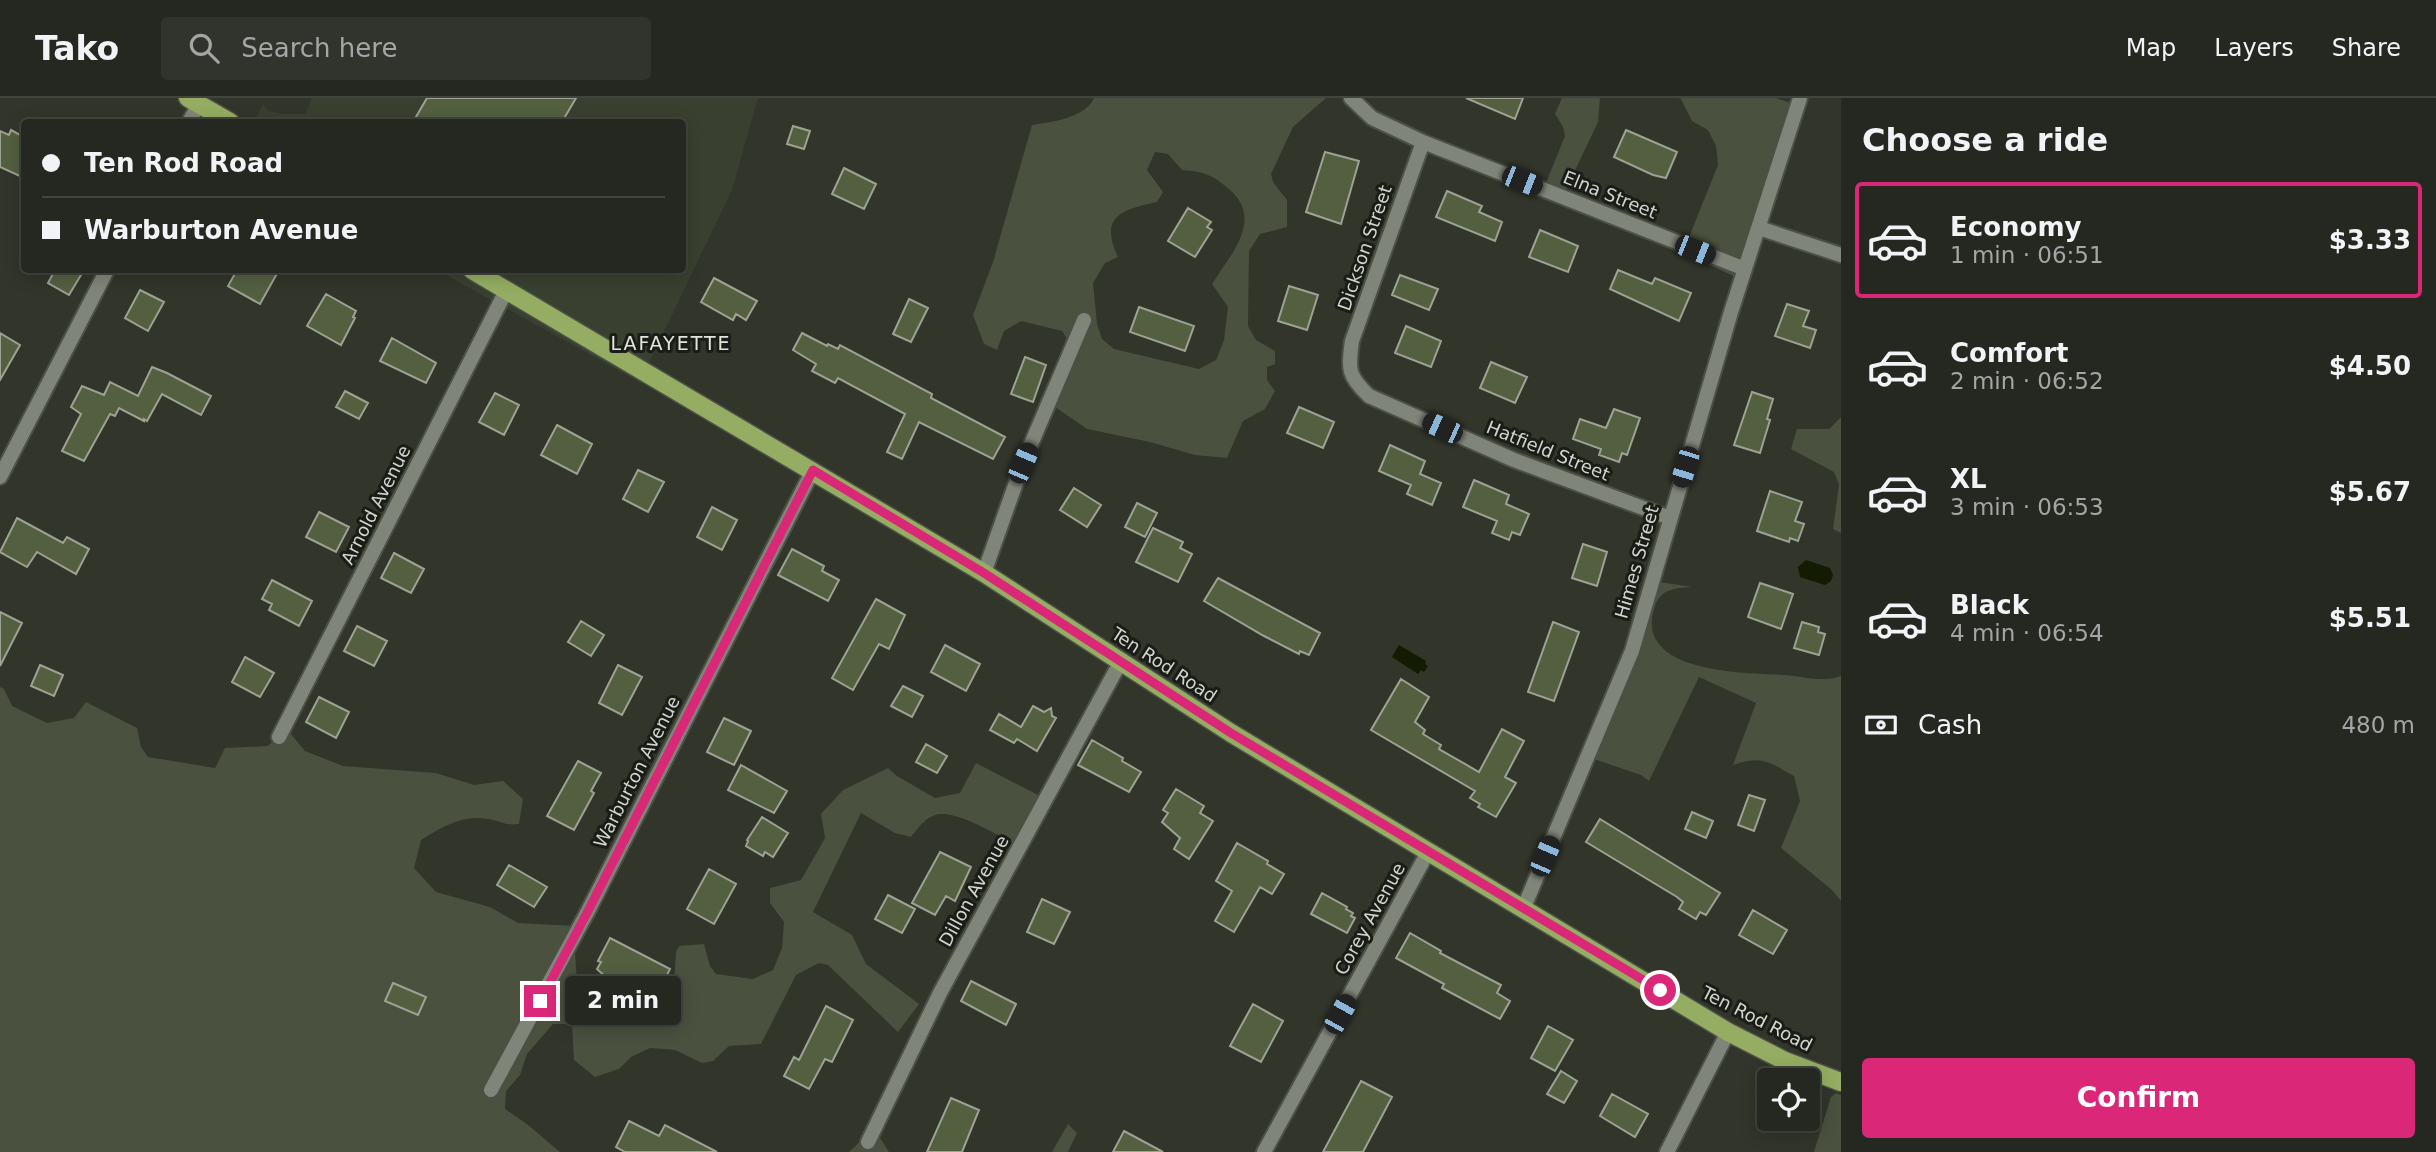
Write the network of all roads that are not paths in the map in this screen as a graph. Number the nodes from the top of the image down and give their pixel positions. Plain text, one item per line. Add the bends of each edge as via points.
1 (1351, 98) edge
2 (1800, 98) edge
3 (194, 101) edge
4 (190, 119) edge
5 (225, 119) edge
6 (1423, 142) junction
7 (1759, 228) junction
8 (1841, 255) edge
9 (1745, 269) junction
10 (105, 273) edge
11 (477, 273) edge
12 (506, 290) junction
13 (1084, 320) dead end
14 (1348, 368) joint
15 (813, 470) junction
16 (0, 477) edge
17 (1670, 518) junction
18 (984, 573) junction
19 (1121, 661) junction
20 (279, 737) dead end
21 (1428, 852) junction
22 (1524, 908) junction
23 (1728, 1032) junction
24 (1841, 1082) edge
25 (491, 1090) dead end
26 (868, 1142) dead end
27 (1264, 1152) edge
28 (1667, 1152) edge

1 - 6 street, Elna Street via 1371,118
2 - 7 street, Himes Street
3 - 4 street
3 - 5 main road
6 - 9 street, Elna Street
6 - 14 street, Dickson Street via 1352,341
7 - 8 street
7 - 9 street, Himes Street
9 - 17 street, Himes Street
10 - 16 street
11 - 12 main road, Ten Rod Road
12 - 15 main road, Ten Rod Road
12 - 20 street, Arnold Avenue
13 - 18 street via 1023,463
14 - 17 street, Hatfield Street via 1354,382 1369,396 1514,460
15 - 18 main road, Ten Rod Road
15 - 25 street, Warburton Avenue via 588,911
17 - 22 street, Himes Street via 1632,651
18 - 19 main road, Ten Rod Road
19 - 21 main road, Ten Rod Road
19 - 26 street, Dillon Avenue via 940,993
21 - 22 main road, Ten Rod Road
21 - 27 street, Corey Avenue
22 - 23 main road, Ten Rod Road
23 - 24 main road, Ten Rod Road
23 - 28 street

